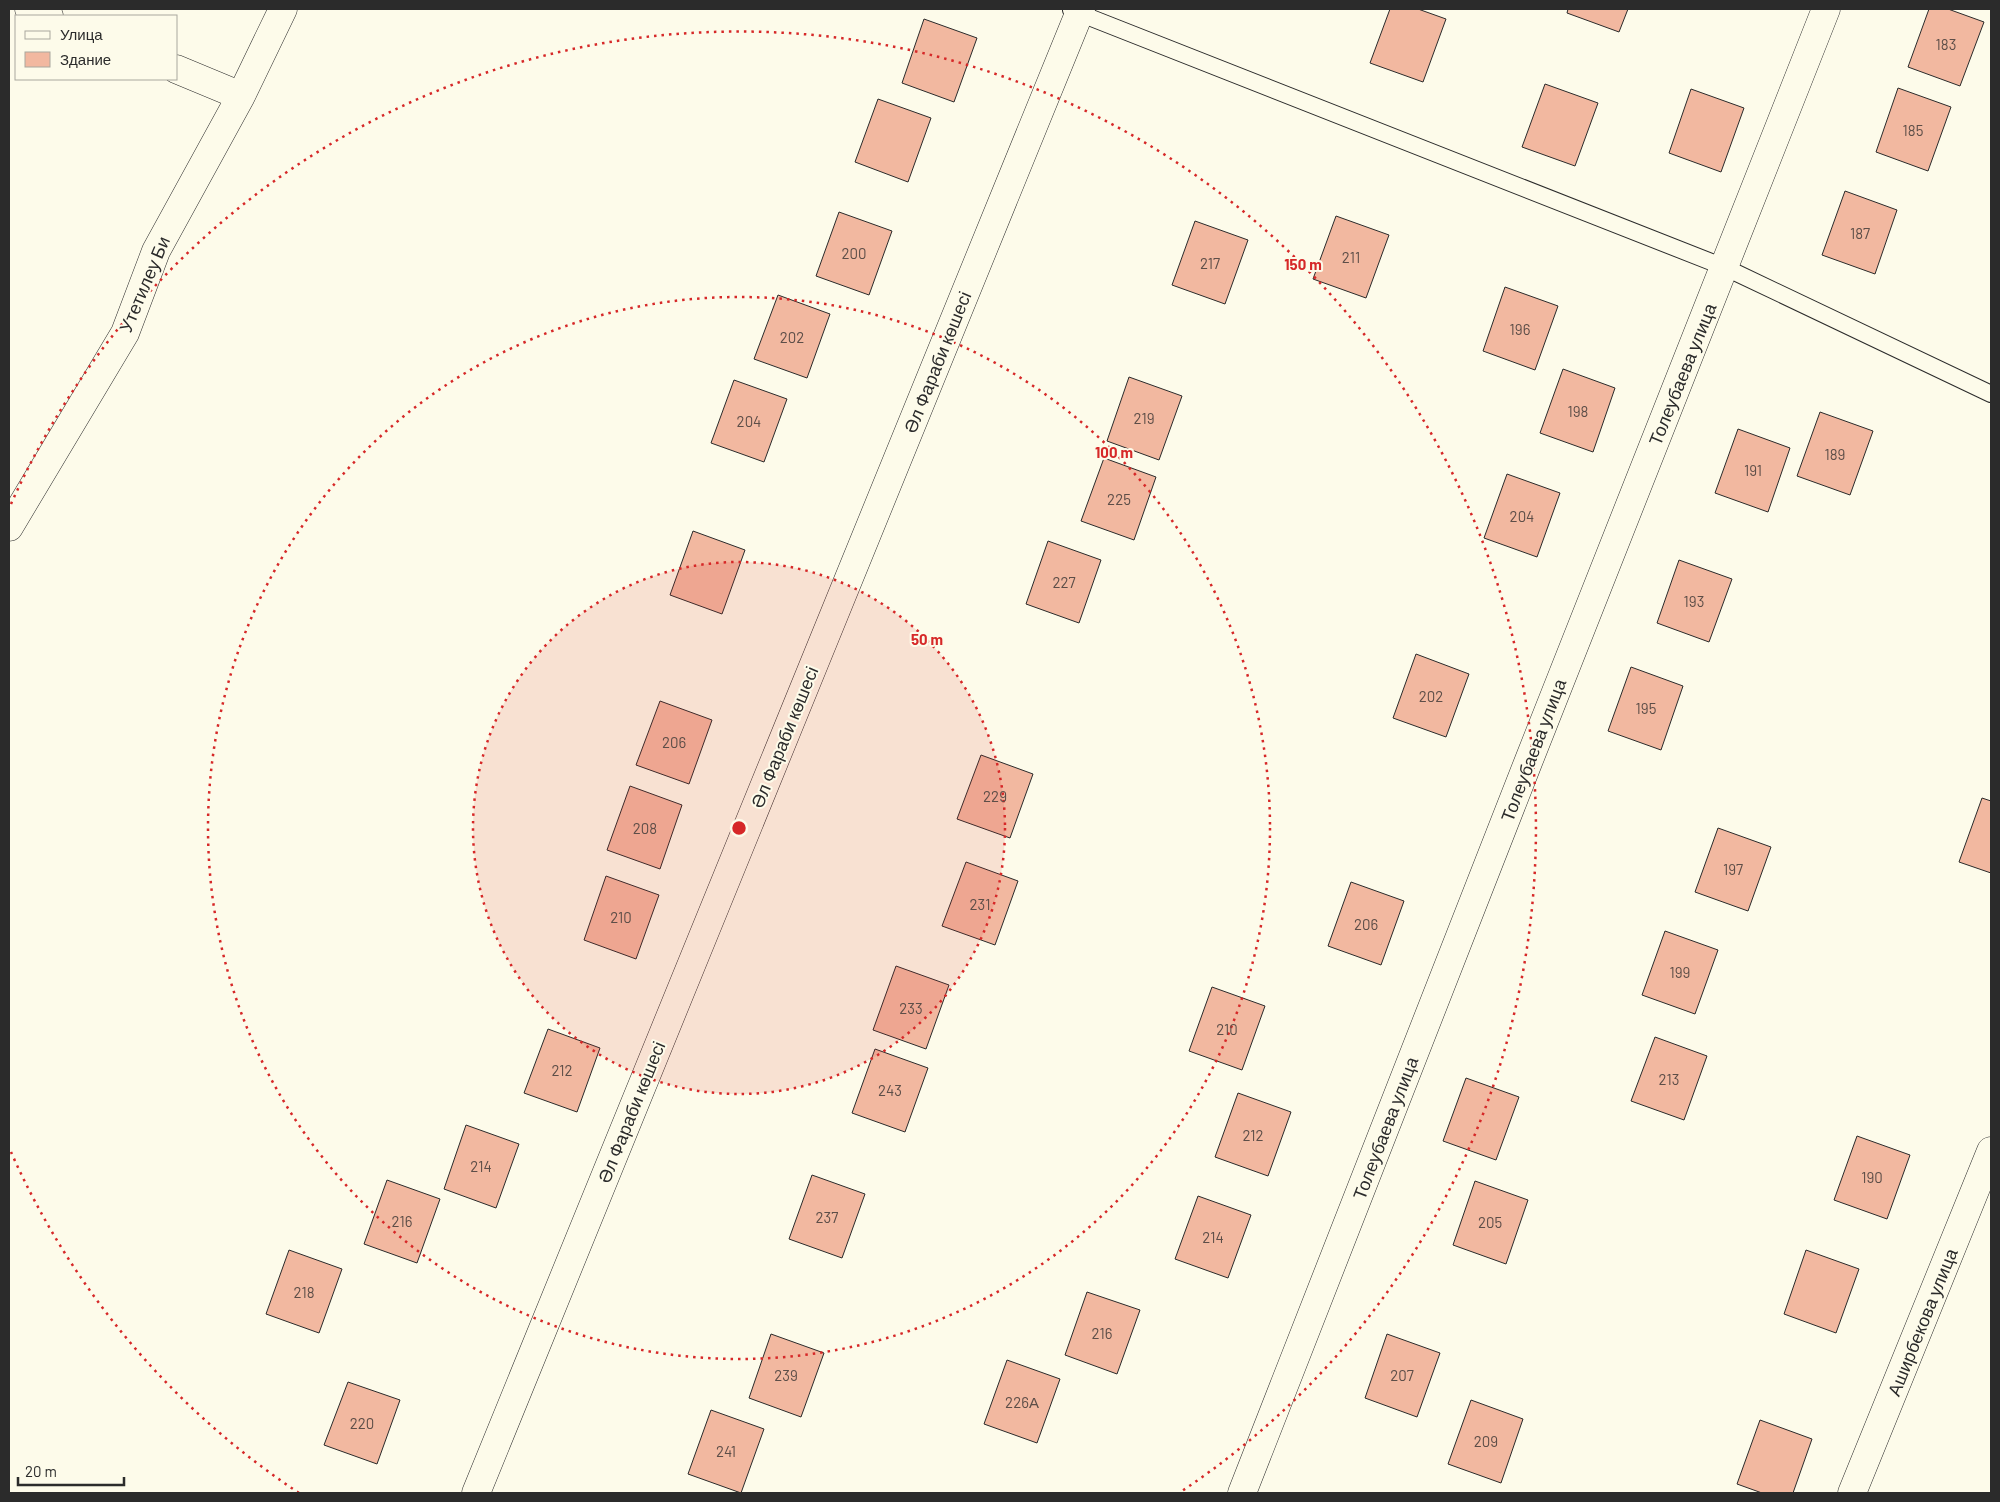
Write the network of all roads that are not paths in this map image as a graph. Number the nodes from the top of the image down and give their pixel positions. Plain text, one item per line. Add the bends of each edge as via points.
1 (29, 9) edge
2 (283, 9) edge
3 (1826, 9) edge
4 (1076, 10) edge
5 (45, 15) edge
6 (178, 70) edge
7 (241, 96) junction
8 (1724, 267) junction
9 (1991, 394) edge
10 (9, 527) edge
11 (1991, 1151) edge
12 (476, 1493) edge
13 (1242, 1493) edge
14 (1852, 1493) edge

1 - 5 street
2 - 7 street, Утетилеу Би
3 - 8 street, Толеубаева улица
4 - 8 lane
4 - 12 street, Әл Фараби көшесі
6 - 7 street
7 - 10 street, Утетилеу Би via 156,250 125,333
8 - 9 lane
8 - 13 street, Толеубаева улица
11 - 14 street, Аширбекова улица

